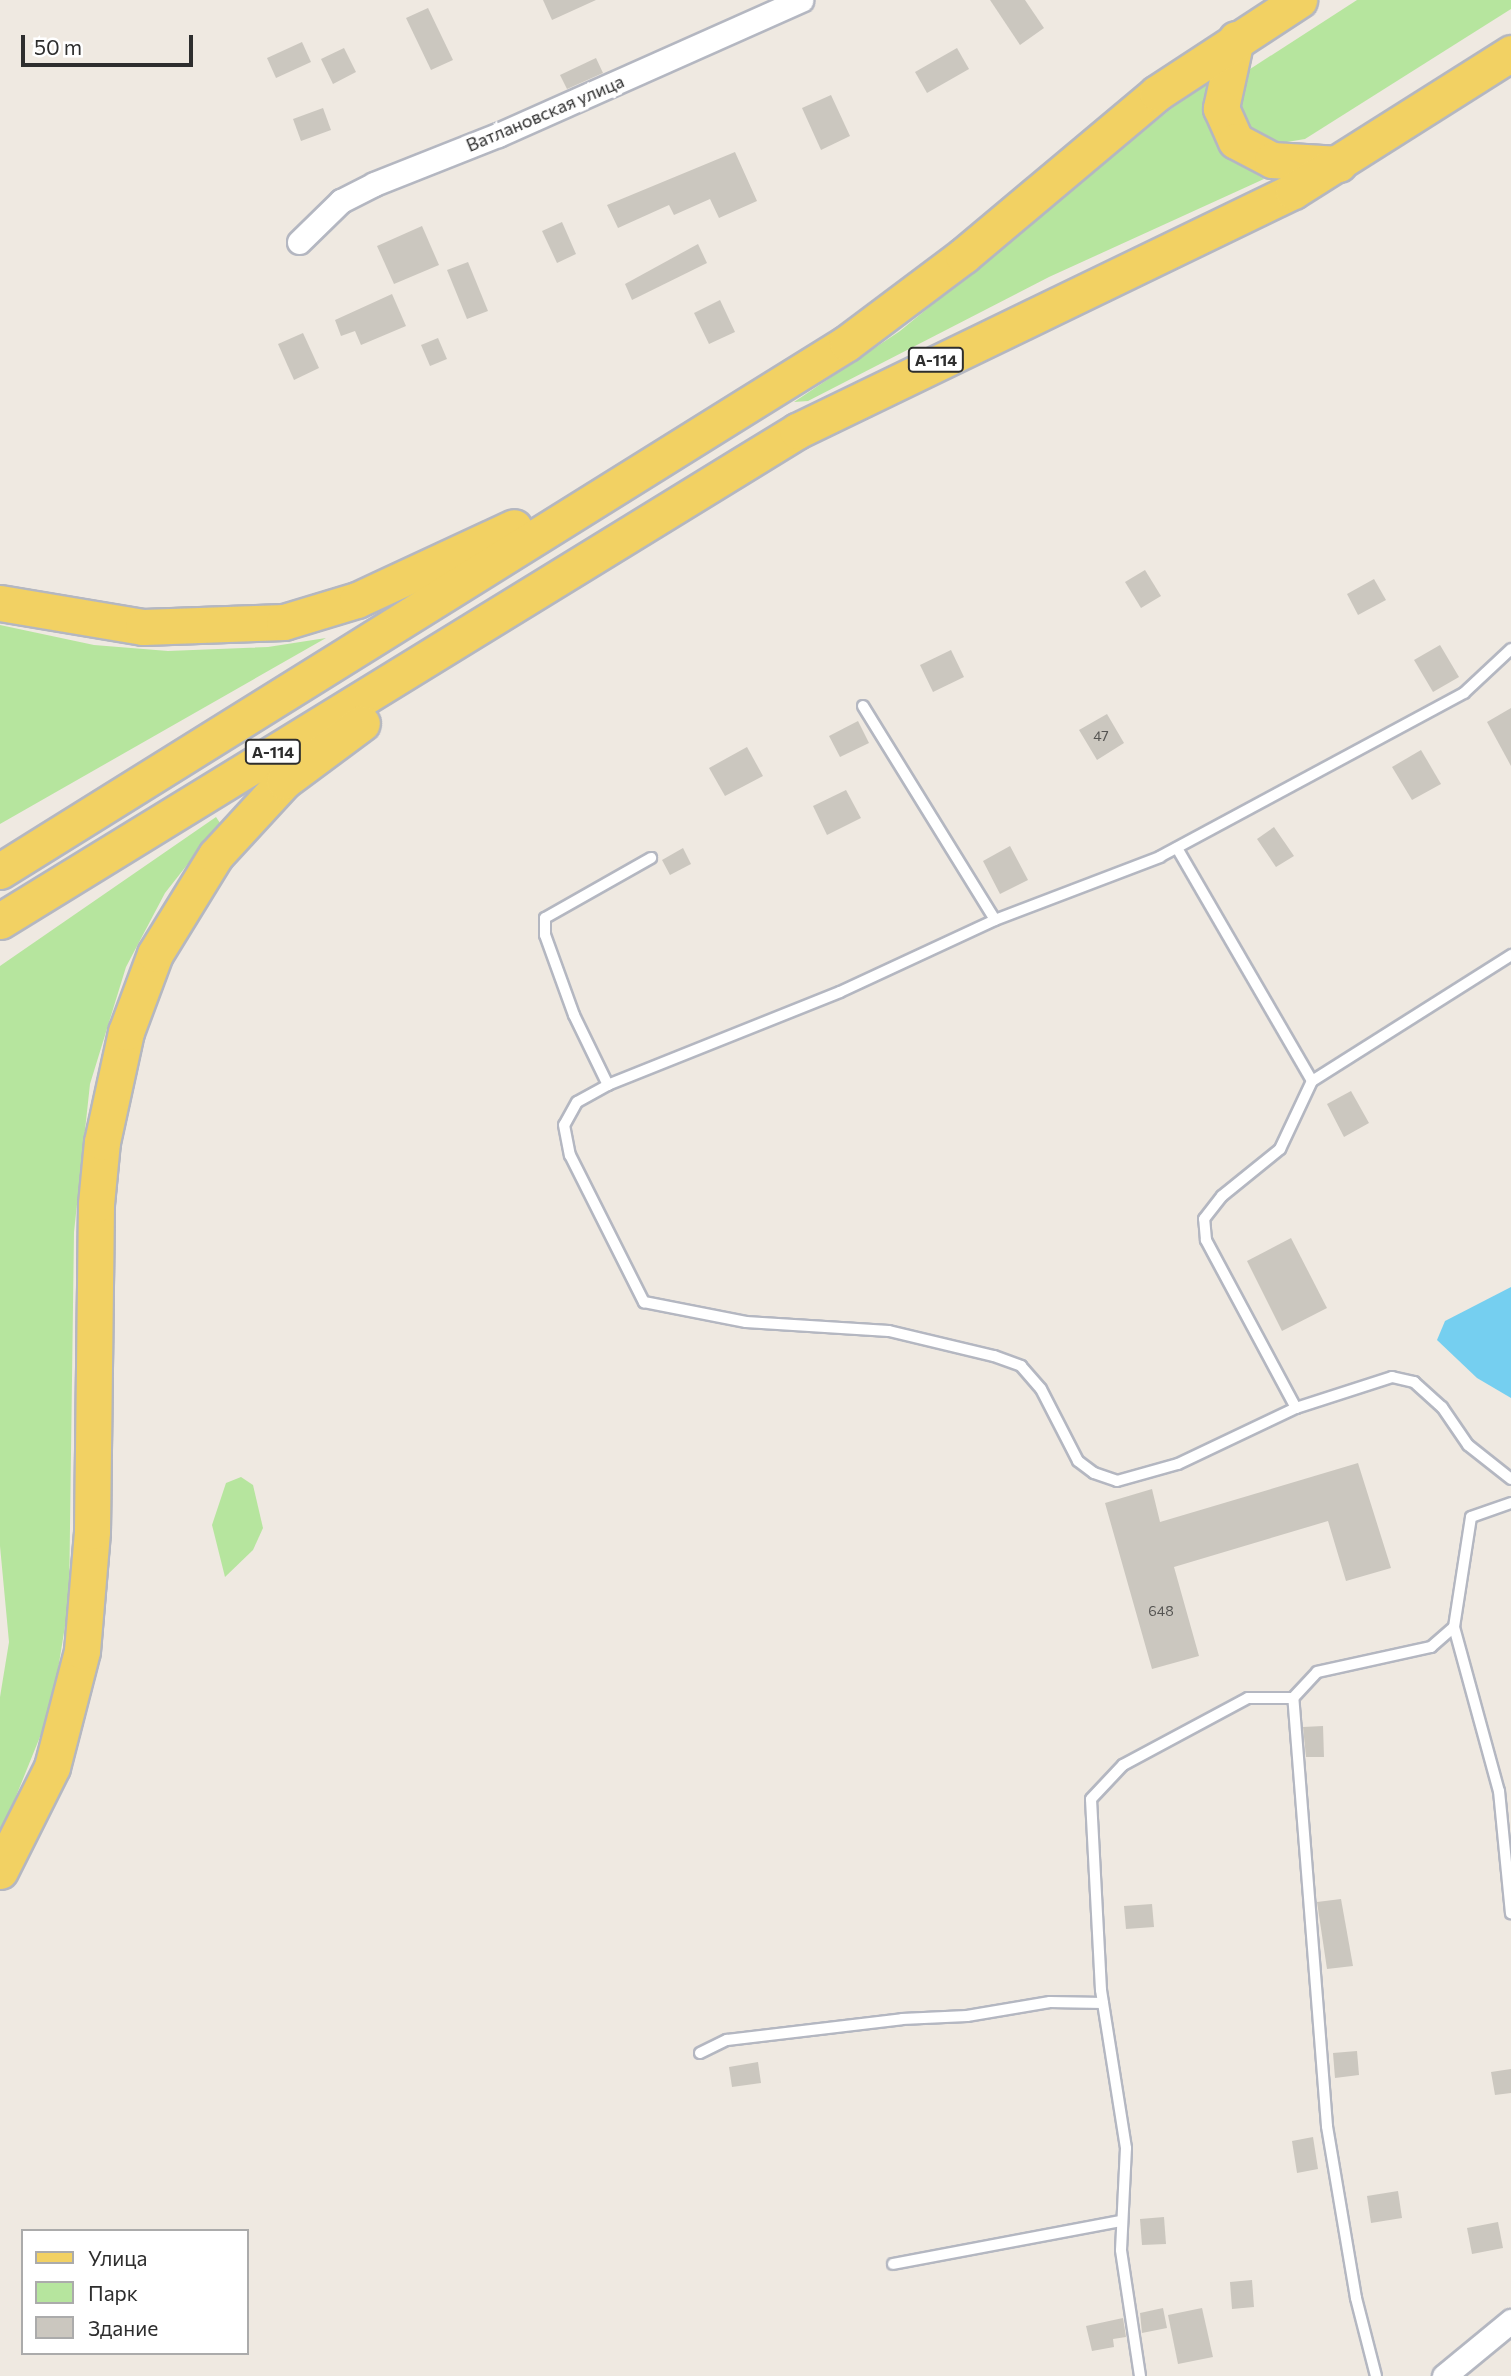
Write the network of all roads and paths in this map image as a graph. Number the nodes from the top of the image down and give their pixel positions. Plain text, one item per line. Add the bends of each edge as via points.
1 (801, 0) edge
2 (1298, 0) edge
3 (1236, 39) junction
4 (1511, 53) edge
5 (1339, 164) junction
6 (299, 242) dead end
7 (732, 415) junction
8 (680, 500) junction
9 (0, 603) edge
10 (1511, 649) edge
11 (863, 706) dead end
12 (1177, 848) junction
13 (651, 859) dead end
14 (0, 871) edge
15 (995, 920) junction
16 (0, 921) edge
17 (1511, 955) edge
18 (1312, 1080) junction
19 (608, 1085) junction
20 (1296, 1408) junction
21 (1511, 1479) edge
22 (1511, 1503) edge
23 (1454, 1627) junction
24 (1293, 1698) junction
25 (0, 1871) edge
26 (1511, 1913) edge
27 (1103, 2003) junction
28 (700, 2053) dead end
29 (1121, 2221) junction
30 (893, 2264) dead end
31 (1511, 2321) edge
32 (1140, 2376) edge
33 (1376, 2376) edge
34 (1444, 2376) edge

1 - 6 street, Ватлановская улица via 498,135 374,184 341,201
2 - 3 main road, А-114
3 - 5 main road via 1221,108 1236,141 1272,160
3 - 7 main road, А-114 via 1157,93 904,302
4 - 5 main road, А-114
5 - 8 main road, А-114 via 1236,221 863,396
7 - 9 main road via 606,473 460,553 317,615 244,628 157,628 97,624
7 - 14 main road, А-114
8 - 16 main road, А-114
8 - 25 main road via 284,780 216,855 155,954 126,1032 102,1142 92,1285 92,1531 82,1651 52,1767
10 - 12 lane via 1464,693
11 - 15 lane
12 - 15 lane
12 - 18 lane
13 - 19 lane via 545,918 545,935 574,1015
15 - 19 lane via 840,992
17 - 18 lane
18 - 20 lane via 1280,1149 1222,1196 1204,1219 1206,1240
19 - 20 lane via 577,1102 564,1125 570,1155 644,1302 659,1309 746,1322 889,1331 1021,1366 1041,1389 1078,1461 1117,1481 1178,1464
20 - 21 lane via 1392,1377 1414,1382 1442,1407 1468,1445
22 - 23 lane via 1471,1517
23 - 24 lane via 1431,1647 1317,1672
23 - 26 lane via 1499,1791
24 - 27 lane via 1248,1698 1123,1765 1091,1799
24 - 33 lane via 1327,2126 1356,2298
27 - 28 lane via 1050,2002 967,2016 902,2018 727,2040
27 - 29 lane via 1126,2148
29 - 30 lane
29 - 32 lane
31 - 34 street

